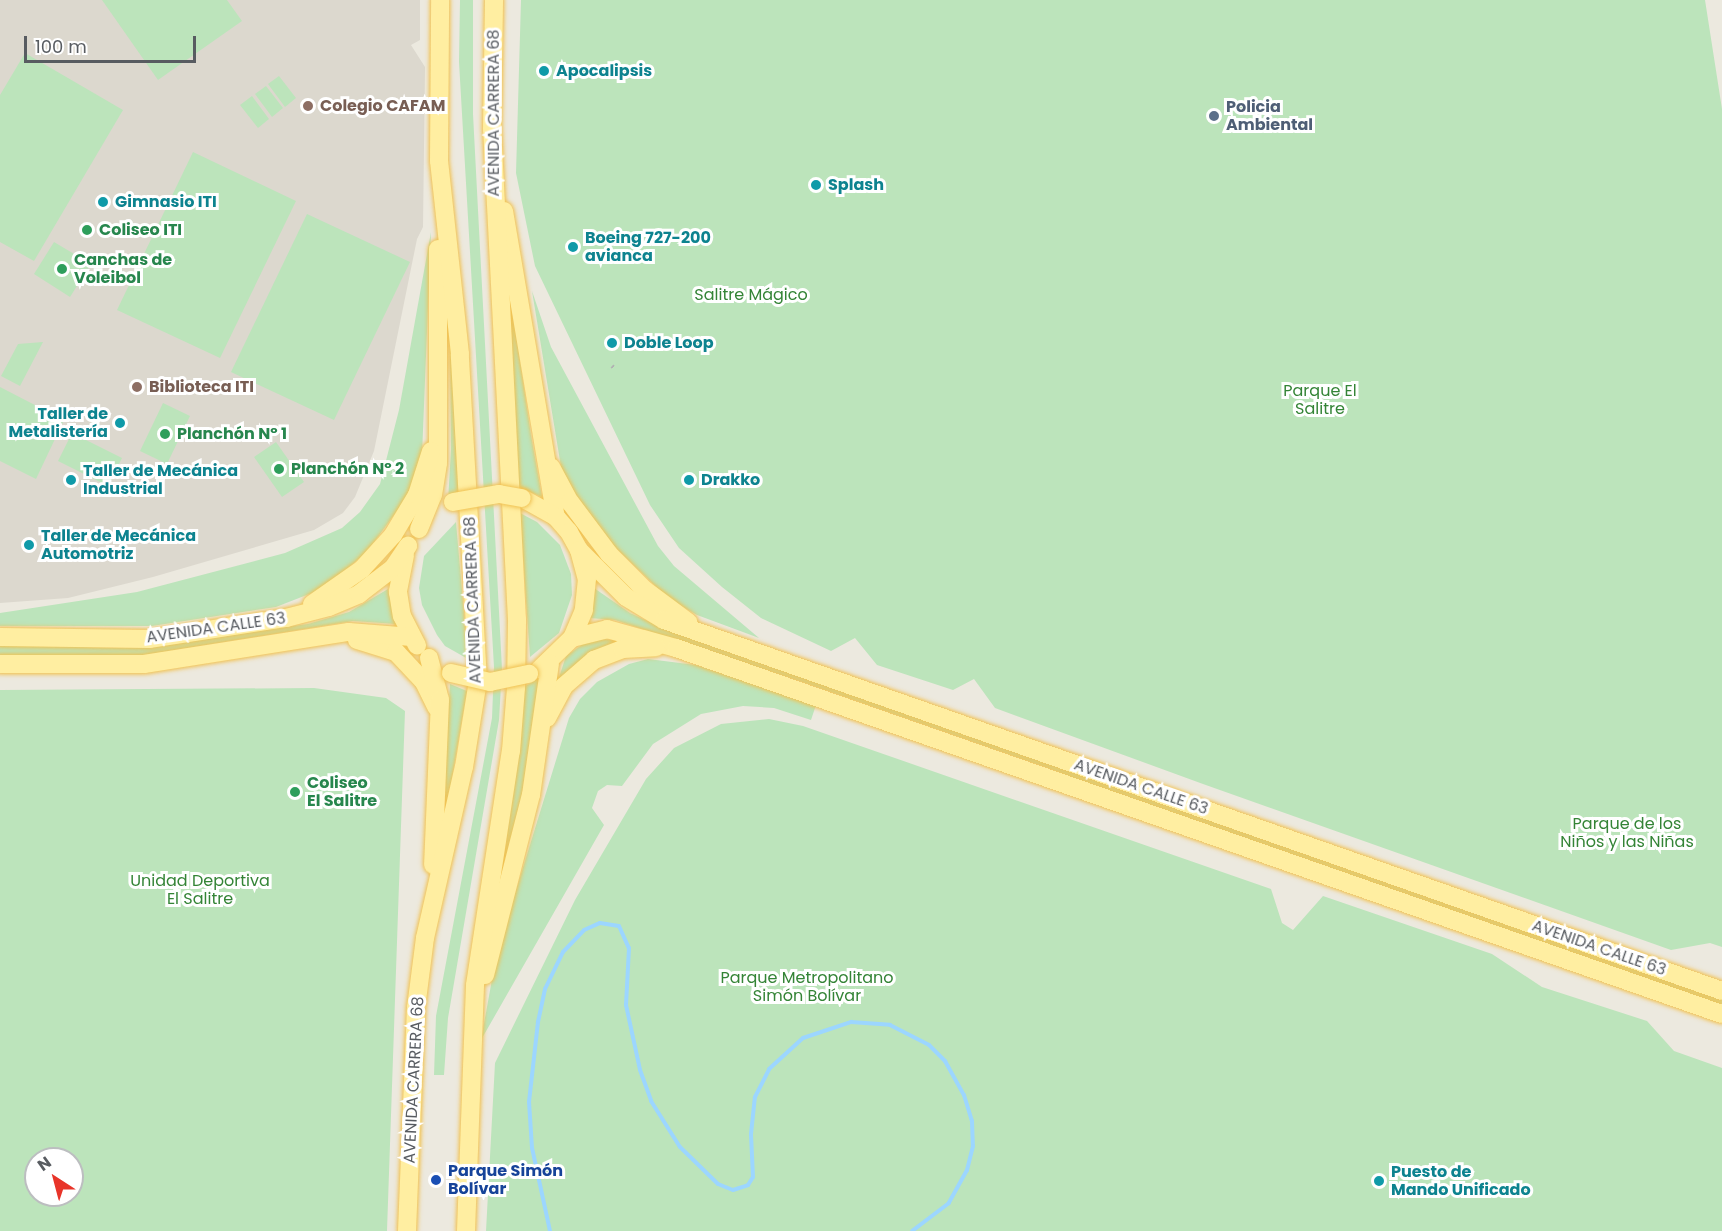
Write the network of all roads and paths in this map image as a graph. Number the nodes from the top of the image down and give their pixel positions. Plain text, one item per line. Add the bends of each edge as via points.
1 (440, 0) edge
2 (494, 0) edge
3 (494, 160) junction
4 (439, 161) junction
5 (438, 414) junction
6 (542, 447) junction
7 (556, 517) junction
8 (419, 529) junction
9 (408, 546) junction
10 (579, 550) junction
11 (286, 618) junction
12 (323, 636) junction
13 (0, 637) edge
14 (412, 637) junction
15 (712, 637) junction
16 (572, 638) junction
17 (676, 648) junction
18 (429, 657) junction
19 (550, 663) junction
20 (0, 664) edge
21 (440, 723) junction
22 (540, 734) junction
23 (1136, 785) junction
24 (1127, 806) junction
25 (433, 900) junction
26 (1722, 991) edge
27 (1722, 1014) edge
28 (473, 1018) junction
29 (407, 1231) edge
30 (466, 1231) edge

1 - 4 main road, AVENIDA CARRERA 68
2 - 3 main road, AVENIDA CARRERA 68
3 - 6 main road via 517,272
3 - 28 main road, AVENIDA CARRERA 68 via 517,620 516,687 511,751 478,950
4 - 5 main road
4 - 25 main road, AVENIDA CARRERA 68 via 460,354 478,681 464,767
5 - 8 main road via 437,479
5 - 11 main road via 423,479 393,535 342,585
6 - 7 main road
6 - 15 main road via 570,502 609,554 651,595
7 - 8 main road, bridge via 522,498 499,494 453,502
7 - 10 main road
8 - 9 main road
9 - 11 main road, AVENIDA CALLE 63 via 393,568 359,594
9 - 14 main road via 398,592 402,616
10 - 15 main road, AVENIDA CALLE 63 via 608,581 647,611
10 - 16 main road via 587,594
11 - 13 main road, AVENIDA CALLE 63 via 149,639
12 - 14 main road, AVENIDA CALLE 63 via 368,631
12 - 20 main road, AVENIDA CALLE 63 via 162,663
12 - 21 main road via 365,641 396,652 424,682
14 - 18 main road
15 - 23 main road, AVENIDA CALLE 63
16 - 17 main road, AVENIDA CALLE 63 via 607,629
16 - 19 main road
17 - 22 main road via 636,647 594,660 564,686
17 - 24 main road, AVENIDA CALLE 63
18 - 19 main road, bridge via 451,673 490,682 529,675
18 - 21 main road via 439,685
19 - 22 main road
21 - 25 main road
22 - 28 main road via 531,795
23 - 24 main road
23 - 26 main road, AVENIDA CALLE 63
24 - 27 main road, AVENIDA CALLE 63
25 - 29 main road, AVENIDA CARRERA 68 via 416,1008
28 - 30 main road, AVENIDA CARRERA 68

